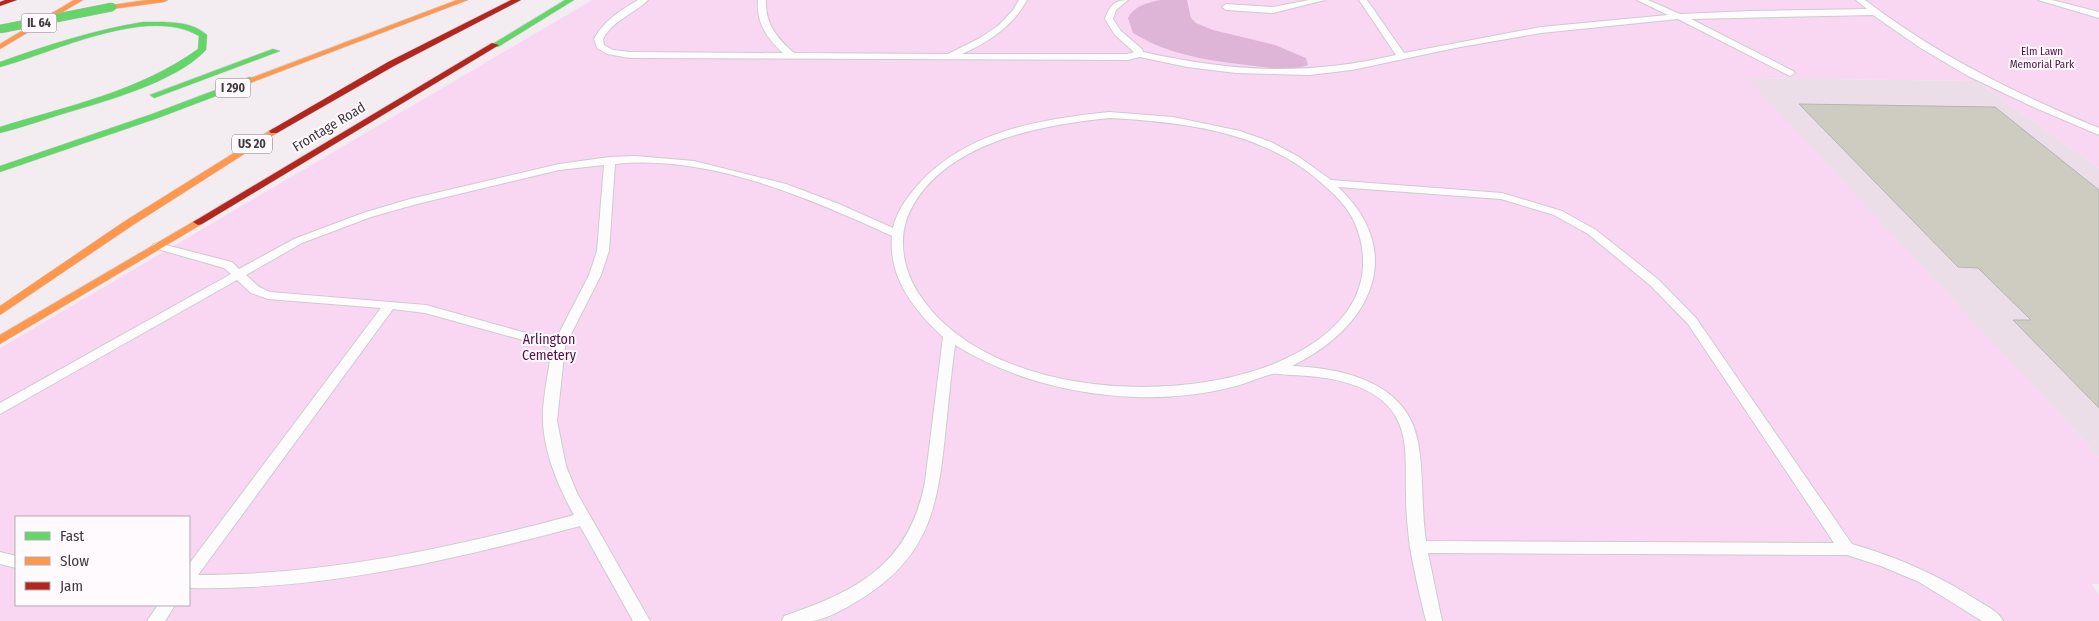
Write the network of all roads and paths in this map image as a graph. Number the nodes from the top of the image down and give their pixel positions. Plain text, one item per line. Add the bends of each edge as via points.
1 (12, 0) edge
2 (79, 0) edge
3 (164, 0) edge
4 (464, 0) edge
5 (517, 0) edge
6 (570, 0) edge
7 (644, 0) edge
8 (762, 0) edge
9 (1023, 0) edge
10 (1124, 0) edge
11 (1321, 0) edge
12 (1363, 0) edge
13 (1641, 0) edge
14 (1860, 0) edge
15 (2042, 0) edge
16 (0, 4) edge
17 (1226, 7) dead end
18 (34, 9) dead end
19 (1876, 12) junction
20 (2099, 15) edge
21 (1676, 16) junction
22 (0, 29) edge
23 (0, 47) edge
24 (287, 48) dead end
25 (1139, 54) junction
26 (792, 56) junction
27 (948, 56) junction
28 (1401, 56) junction
29 (0, 65) edge
30 (1790, 72) dead end
31 (141, 99) dead end
32 (0, 130) edge
33 (2099, 132) edge
34 (610, 160) junction
35 (0, 169) edge
36 (1331, 183) junction
37 (896, 234) junction
38 (158, 246) junction
39 (240, 275) junction
40 (390, 305) junction
41 (0, 312) edge
42 (950, 336) junction
43 (0, 340) edge
44 (560, 346) junction
45 (1274, 370) junction
46 (0, 409) edge
47 (583, 519) junction
48 (1418, 547) junction
49 (1847, 550) junction
50 (0, 558) edge
51 (15, 562) edge
52 (190, 575) edge
53 (190, 582) edge
54 (166, 606) edge
55 (155, 621) edge
56 (642, 621) edge
57 (790, 621) edge
58 (1434, 621) edge
59 (1995, 621) edge

1 - 16 main road
2 - 23 main road, IL 64
3 - 22 main road, bridge
4 - 35 main road, I 290 via 173,110
5 - 41 main road, US 20 via 393,63 279,127 180,189
6 - 38 main road, Frontage Road
7 - 26 lane via 604,27 599,38 603,48 630,55
8 - 26 lane via 763,23 775,41
9 - 27 lane via 1003,27
10 - 25 lane via 1112,10 1109,19
11 - 17 lane via 1273,10
12 - 28 lane
13 - 21 lane
14 - 19 lane
15 - 20 lane
18 - 22 main road, IL 64
19 - 21 lane
19 - 33 lane via 1944,59
21 - 28 lane via 1538,30
21 - 30 lane
24 - 31 main road, I 290
25 - 27 lane via 1127,57
25 - 28 lane via 1198,66 1279,73 1334,70
26 - 27 lane
29 - 32 main road via 78,39 137,26 189,27 203,35 204,41 202,49 192,59 153,79
34 - 37 lane via 652,159 719,169 804,194
34 - 39 lane via 508,177 367,215 298,241
34 - 44 lane via 602,251 595,275
36 - 37 lane via 1301,161 1267,144 1197,123 1109,115 1061,119 1013,130 974,146 945,164 923,184 905,209
36 - 45 lane via 1353,208 1367,237 1371,267 1363,296 1345,323 1316,348
36 - 49 lane via 1502,196 1558,212 1592,232 1649,278 1692,321
37 - 42 lane via 899,268 912,295
38 - 39 lane via 228,265
38 - 43 main road, Frontage Road
39 - 40 lane via 255,290 268,295
39 - 46 lane
40 - 44 lane via 454,316
40 - 52 lane
42 - 45 lane via 1005,366 1053,382 1107,391 1167,392 1224,385
42 - 57 lane via 933,479 918,529 889,571 868,587 807,617
44 - 47 lane via 550,421 552,440 561,473
45 - 48 lane via 1311,372 1351,380 1378,391 1396,408 1404,418 1412,443
47 - 53 lane via 474,548 330,574 249,582
47 - 56 lane
48 - 49 lane
48 - 58 lane
49 - 59 lane via 1893,563
50 - 51 lane
54 - 55 lane

